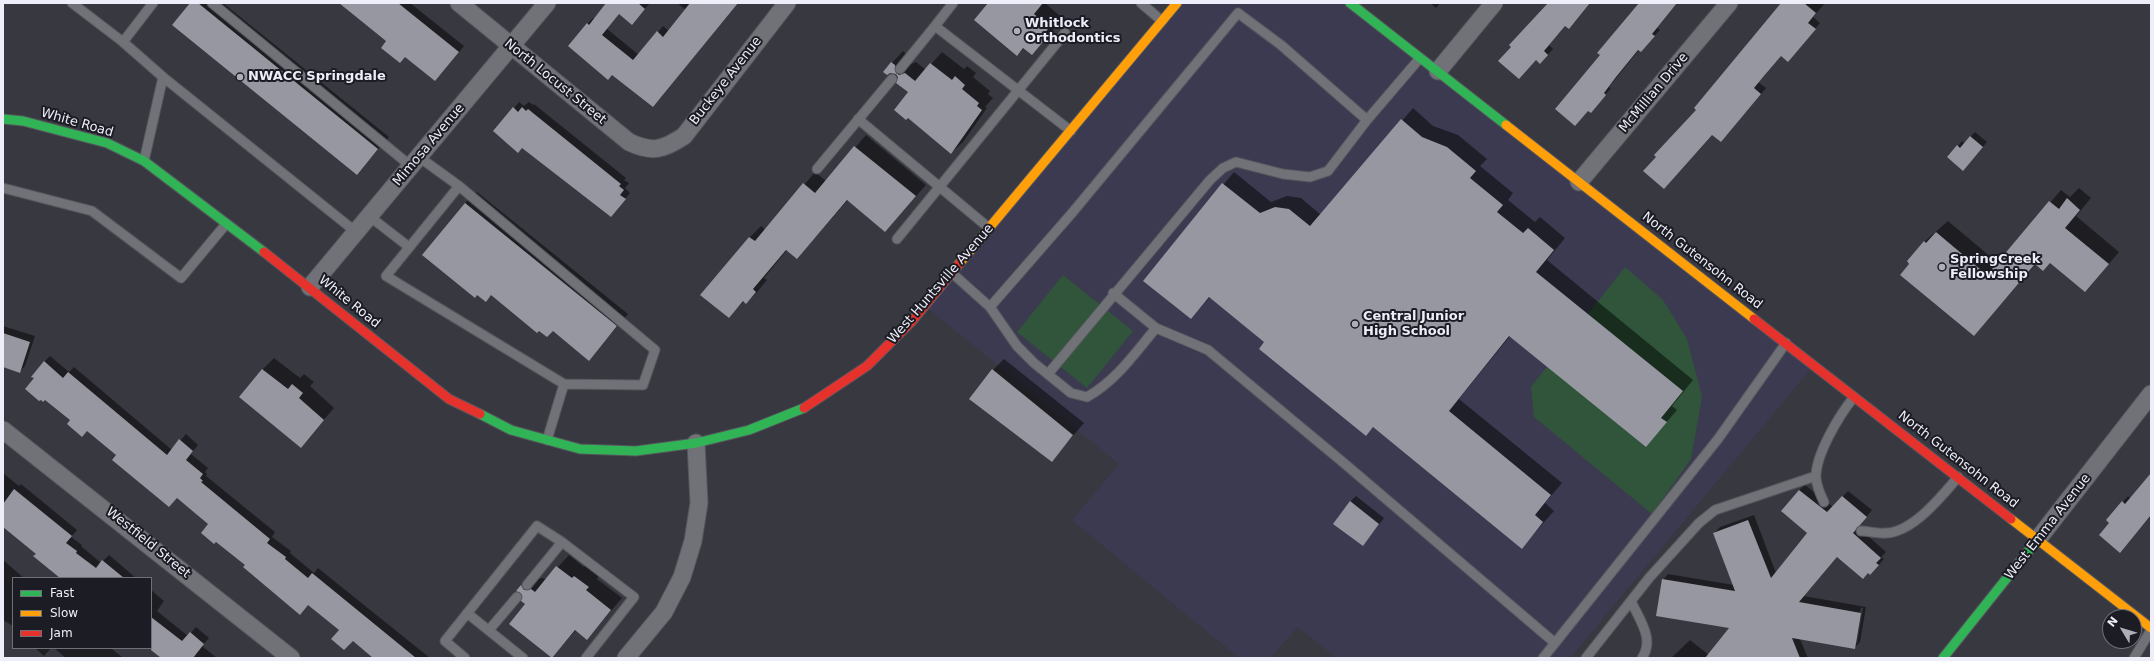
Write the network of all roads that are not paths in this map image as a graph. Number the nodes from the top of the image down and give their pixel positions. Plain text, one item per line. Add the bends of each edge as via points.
1 (72, 3) edge
2 (153, 3) edge
3 (212, 3) edge
4 (459, 3) edge
5 (547, 3) edge
6 (787, 3) edge
7 (953, 3) edge
8 (1141, 3) edge
9 (1177, 3) edge
10 (1350, 3) edge
11 (1494, 3) edge
12 (1730, 3) edge
13 (1162, 21) junction
14 (935, 26) junction
15 (1065, 33) dead end
16 (123, 42) junction
17 (512, 46) junction
18 (1420, 58) junction
19 (900, 69) dead end
20 (1438, 71) junction
21 (163, 77) junction
22 (892, 79) dead end
23 (1019, 91) junction
24 (3, 119) edge
25 (858, 119) junction
26 (1367, 120) junction
27 (1070, 131) junction
28 (657, 149) joint
29 (144, 162) junction
30 (415, 162) junction
31 (817, 169) dead end
32 (1579, 182) junction
33 (459, 186) junction
34 (940, 186) junction
35 (3, 188) edge
36 (369, 216) junction
37 (226, 224) junction
38 (990, 228) junction
39 (356, 232) junction
40 (897, 238) dead end
41 (409, 247) junction
42 (952, 273) junction
43 (310, 287) junction
44 (1113, 293) junction
45 (990, 307) junction
46 (1156, 328) junction
47 (1786, 343) junction
48 (1048, 374) junction
49 (564, 384) junction
50 (2151, 394) edge
51 (1855, 396) junction
52 (3, 430) edge
53 (547, 440) junction
54 (696, 443) junction
55 (1816, 476) junction
56 (1958, 477) junction
57 (1824, 502) dead end
58 (1861, 531) dead end
59 (2038, 539) junction
60 (562, 542) junction
61 (527, 585) dead end
62 (517, 597) dead end
63 (1631, 601) junction
64 (467, 614) junction
65 (2151, 629) edge
66 (489, 630) junction
67 (1555, 644) junction
68 (291, 658) edge
69 (465, 658) edge
70 (522, 658) edge
71 (586, 658) edge
72 (626, 658) edge
73 (1543, 658) edge
74 (1586, 658) edge
75 (1642, 658) edge
76 (1943, 658) edge
77 (2134, 658) edge

1 - 16 lane
2 - 16 lane
3 - 30 lane
4 - 17 street, North Locust Street
5 - 17 street, Mimosa Avenue
6 - 28 street, Buckeye Avenue via 684,136 670,145
7 - 14 lane
8 - 13 lane
9 - 13 main road, West Huntsville Avenue
10 - 18 main road, North Gutensohn Road
11 - 20 street
12 - 32 street, McMillian Drive
13 - 27 main road, West Huntsville Avenue
14 - 19 lane
14 - 23 lane
15 - 23 lane
16 - 21 lane
17 - 28 street, North Locust Street via 629,142 643,148
17 - 30 street, Mimosa Avenue
18 - 20 main road, North Gutensohn Road
18 - 26 lane
20 - 32 main road, North Gutensohn Road
21 - 29 lane
21 - 39 lane
22 - 25 lane
23 - 27 lane
23 - 34 lane
24 - 29 main road, White Road via 23,121 107,143
25 - 31 lane
25 - 34 lane
26 - 44 lane via 1328,171 1310,177 1283,174 1236,162 1223,168
26 - 45 lane via 1281,45 1238,13 1072,213
27 - 38 main road, West Huntsville Avenue
29 - 37 main road, White Road
30 - 33 lane
30 - 36 street, Mimosa Avenue
32 - 47 main road, North Gutensohn Road
33 - 41 lane
33 - 49 lane via 655,350 643,385
34 - 38 lane
34 - 40 lane
35 - 37 lane via 92,211 181,278
36 - 39 street, Mimosa Avenue
36 - 41 lane
37 - 43 main road, White Road
38 - 42 main road, West Huntsville Avenue
39 - 43 street, Mimosa Avenue
41 - 49 lane via 386,276
42 - 45 lane
42 - 54 main road, West Huntsville Avenue via 912,321 867,366 810,405 749,430
43 - 53 main road, White Road via 449,399 511,430
44 - 46 lane
44 - 48 lane
45 - 48 lane via 1017,346
46 - 48 lane via 1112,380 1086,397 1071,393
46 - 67 lane via 1208,350
47 - 51 main road, North Gutensohn Road
47 - 67 lane via 1718,439
49 - 53 lane
50 - 59 street, West Emma Avenue
51 - 55 lane via 1840,415 1824,446
51 - 56 main road, North Gutensohn Road
52 - 68 street, Westfield Street
53 - 54 main road, White Road via 580,449 636,451
54 - 72 street via 699,504 693,541 682,577 664,612
55 - 57 lane via 1818,491
55 - 63 lane via 1715,510 1699,523
56 - 58 lane via 1934,506 1908,525 1886,534
56 - 59 main road, North Gutensohn Road
59 - 65 main road, North Gutensohn Road
59 - 76 main road, West Emma Avenue
60 - 61 lane
60 - 64 lane via 537,526
60 - 71 lane via 634,598
62 - 66 lane
63 - 74 lane
63 - 75 lane via 1648,639 1647,650
64 - 66 lane
64 - 69 lane via 445,641
65 - 77 lane
66 - 70 lane
67 - 73 lane

